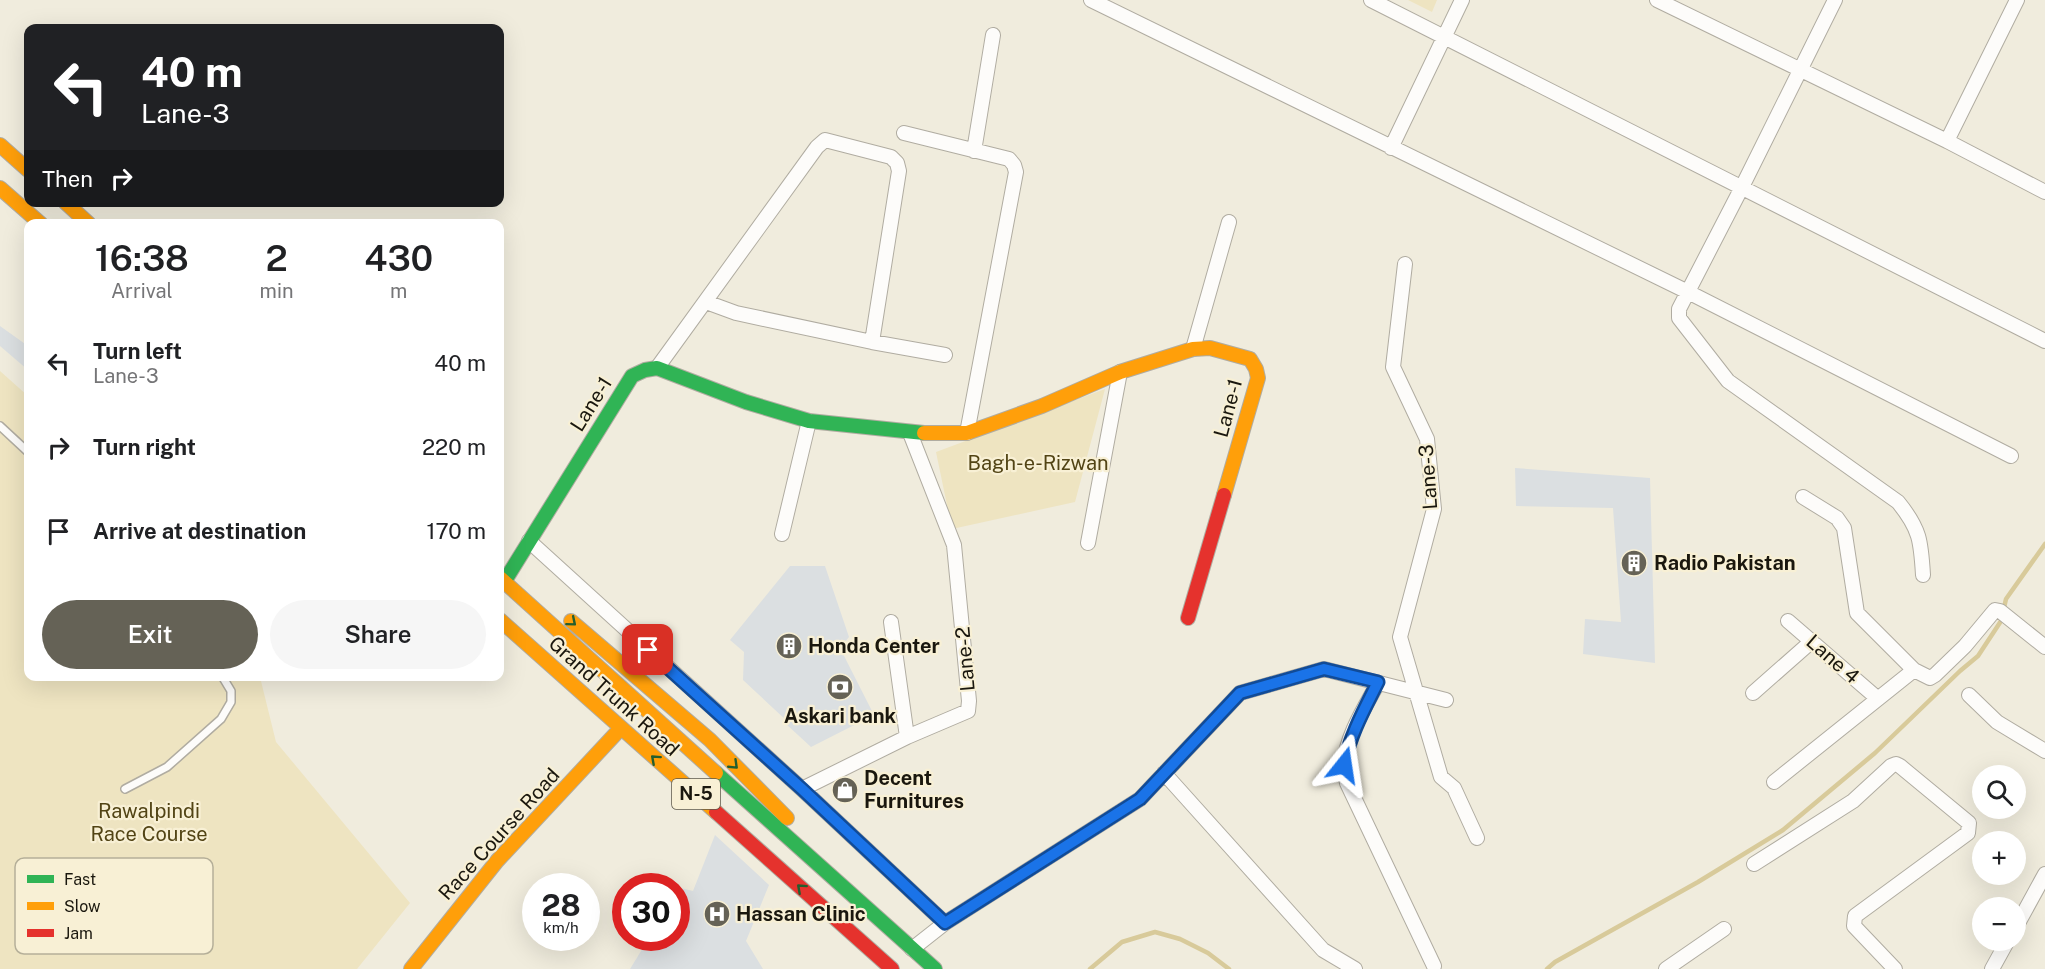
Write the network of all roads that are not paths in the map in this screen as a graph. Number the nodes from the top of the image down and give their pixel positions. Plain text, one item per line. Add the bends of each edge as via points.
1 (1091, 0) edge
2 (1371, 0) edge
3 (1462, 0) edge
4 (1657, 0) edge
5 (1835, 0) edge
6 (2017, 0) edge
7 (993, 35) dead end
8 (1445, 38) junction
9 (1801, 71) junction
10 (904, 133) dead end
11 (1947, 141) junction
12 (0, 145) edge
13 (1391, 148) junction
14 (974, 151) junction
15 (24, 166) edge
16 (1742, 187) junction
17 (2045, 192) edge
18 (4, 193) edge
19 (70, 207) edge
20 (35, 219) edge
21 (84, 219) edge
22 (1229, 222) dead end
23 (1405, 264) dead end
24 (1688, 292) junction
25 (706, 302) junction
26 (2045, 341) edge
27 (872, 342) junction
28 (1193, 349) junction
29 (945, 355) dead end
30 (657, 368) junction
31 (1120, 372) junction
32 (808, 421) junction
33 (0, 426) edge
34 (910, 433) junction
35 (967, 433) junction
36 (24, 448) edge
37 (2010, 456) dead end
38 (1803, 497) dead end
39 (782, 534) dead end
40 (529, 541) junction
41 (1088, 543) dead end
42 (1923, 575) dead end
43 (504, 577) edge
44 (504, 581) edge
45 (504, 582) edge
46 (1188, 618) dead end
47 (1788, 621) dead end
48 (891, 622) dead end
49 (504, 623) edge
50 (1812, 641) junction
51 (2045, 647) edge
52 (1914, 670) junction
53 (225, 681) edge
54 (1378, 682) junction
55 (1416, 692) junction
56 (1753, 693) dead end
57 (1969, 695) dead end
58 (1877, 698) junction
59 (1446, 700) dead end
60 (630, 716) junction
61 (907, 737) junction
62 (2045, 751) edge
63 (1164, 773) junction
64 (1774, 782) dead end
65 (125, 789) dead end
66 (802, 789) junction
67 (1477, 838) dead end
68 (1754, 864) dead end
69 (2045, 874) edge
70 (857, 899) junction
71 (2026, 909) edge
72 (945, 923) junction
73 (1724, 929) dead end
74 (912, 949) junction
75 (2002, 951) edge
76 (1434, 966) dead end
77 (411, 969) edge
78 (892, 969) edge
79 (935, 969) edge
80 (1355, 969) edge
81 (1666, 969) edge
82 (1895, 969) edge
83 (1992, 969) edge

1 - 13 street
2 - 8 street
3 - 8 street
4 - 9 street
5 - 9 street
6 - 11 street
7 - 14 street
8 - 13 street
8 - 16 street
9 - 11 street
9 - 16 street
10 - 14 street
11 - 17 street
12 - 15 main road
13 - 24 street
14 - 35 street via 1009,159 1016,172
16 - 24 street
16 - 26 street
18 - 20 main road
19 - 21 main road
22 - 28 street
23 - 55 street, Lane-3 via 1393,367 1427,439 1434,509 1400,637
24 - 37 street
24 - 42 street via 1678,309 1679,318 1728,381 1898,502 1912,519 1921,541
25 - 27 street via 736,313
25 - 27 street via 825,140 891,157 899,171
25 - 30 street
27 - 29 street
28 - 31 main road, Lane-1
28 - 46 main road, Lane-1 via 1210,348 1250,359 1258,378
30 - 32 main road, Lane-1
30 - 40 main road, Lane-1 via 632,375
31 - 35 main road, Lane-1
31 - 41 street
32 - 34 main road, Lane-1
32 - 39 street
33 - 36 lane
34 - 35 main road, Lane-1
34 - 61 street, Lane-2 via 954,545 969,701 968,711
38 - 52 street via 1841,522 1857,613
40 - 43 main road, Lane-1
40 - 66 street
44 -> 70 main road, Grand Trunk Road / N-5 via 559,613 690,722 764,794
45 - 60 main road, Grand Trunk Road / N-5
47 - 50 street, Lane 4
48 - 61 street
49 - 60 main road, Grand Trunk Road / N-5
50 - 56 street
50 - 58 street, Lane 4
51 - 52 street via 1995,610 1965,646 1930,678
52 - 58 street
53 - 65 lane via 231,691 231,702 221,719 167,767
54 - 55 street
54 - 63 street via 1324,669 1240,693
54 - 76 street via 1348,745 1344,765 1347,783
55 - 59 street
55 - 67 street, Lane-3 via 1441,777 1454,788
57 - 62 street via 1997,722
58 - 64 street
60 - 70 main road, Grand Trunk Road / N-5
60 - 77 main road, Race Course Road via 496,861
78 -> 60 main road, Grand Trunk Road / N-5
61 - 66 street, Lane-2
63 - 72 street via 1140,799
63 - 80 street via 1323,950
66 - 72 street
68 - 82 street via 1853,801 1891,766 1900,766 1969,823 1970,828 1855,916 1854,926
69 - 71 street
70 - 74 main road, Grand Trunk Road / N-5
72 - 74 street
73 - 81 street
74 - 79 main road, Grand Trunk Road / N-5
75 - 83 street

